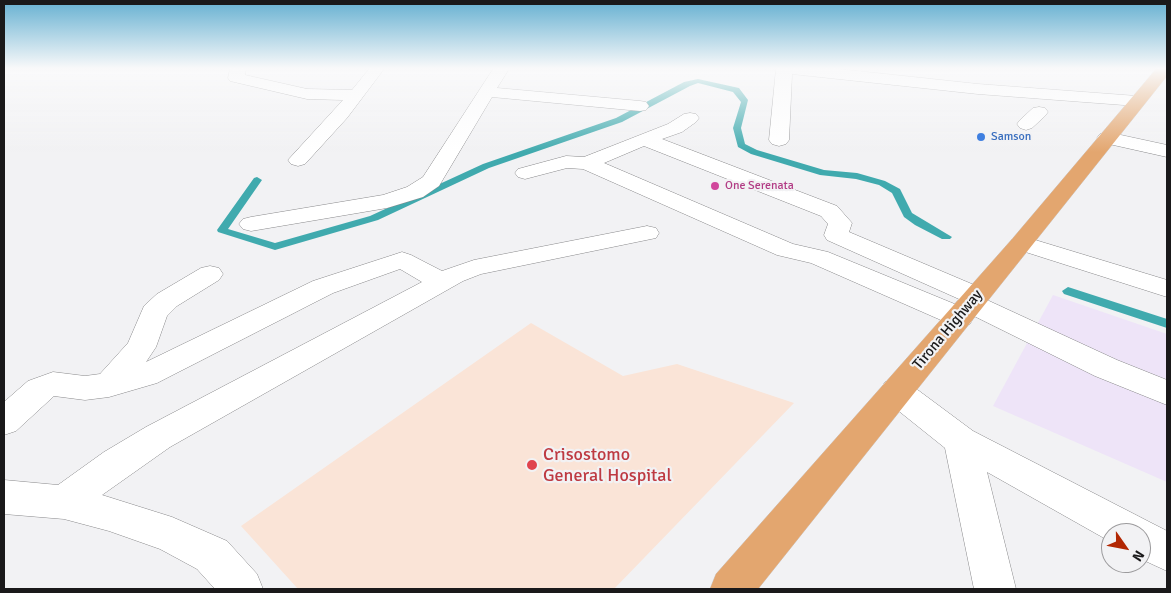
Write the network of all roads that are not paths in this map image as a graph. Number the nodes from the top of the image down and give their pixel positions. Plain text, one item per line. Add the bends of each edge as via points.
1 (356, 96) edge
2 (484, 97) edge
3 (538, 97) edge
4 (788, 97) edge
5 (1079, 97) edge
6 (1140, 97) edge
7 (1136, 101) junction
8 (640, 106) dead end
9 (690, 118) dead end
10 (644, 138) junction
11 (1107, 138) junction
12 (779, 140) dead end
13 (1167, 151) edge
14 (298, 160) dead end
15 (587, 163) junction
16 (525, 173) dead end
17 (251, 224) dead end
18 (648, 233) dead end
19 (836, 235) junction
20 (1022, 243) junction
21 (819, 257) junction
22 (210, 274) dead end
23 (442, 282) junction
24 (1167, 289) edge
25 (969, 305) junction
26 (110, 385) junction
27 (896, 391) junction
28 (1167, 393) edge
29 (4, 422) edge
30 (961, 441) junction
31 (4, 497) edge
32 (64, 502) junction
33 (1113, 523) edge
34 (1151, 543) edge
35 (1167, 552) edge
36 (242, 589) edge
37 (730, 589) edge
38 (995, 589) edge

1 - 14 street
2 - 17 street via 431,181 414,192 387,202
3 - 8 street
4 - 12 street
5 - 7 street
6 - 7 main road, Tirona Highway
7 - 11 main road, Tirona Highway
9 - 10 street via 675,128
10 - 15 street
10 - 19 street via 829,210 840,223
11 - 13 street
11 - 20 main road, Tirona Highway
15 - 16 street via 566,162
15 - 21 street via 786,250
18 - 23 street via 474,268
19 - 21 street
19 - 25 street
20 - 24 street
20 - 25 main road, Tirona Highway
21 - 25 street
22 - 26 street via 167,300 154,313 141,347
23 - 26 street via 402,260 323,287 146,374
23 - 32 street via 158,437
25 - 27 main road, Tirona Highway
25 - 28 street
26 - 29 street via 85,388 47,385
27 - 30 street
27 - 37 main road, Tirona Highway
30 - 33 street
30 - 38 street
31 - 32 street
32 - 36 street via 172,534 212,555
34 - 35 street

